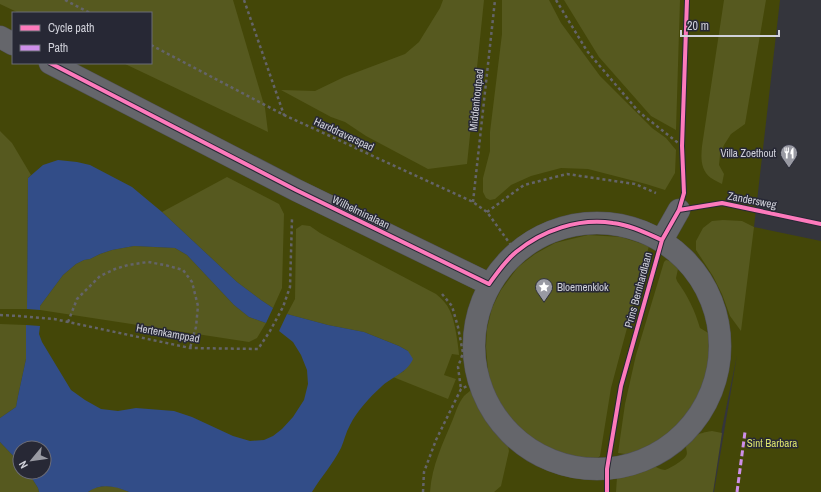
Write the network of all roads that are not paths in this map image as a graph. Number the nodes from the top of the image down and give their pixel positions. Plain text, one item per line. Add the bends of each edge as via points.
1 (0, 38) edge
2 (12, 44) edge
3 (52, 64) edge
4 (681, 202) road end
5 (662, 240) junction
6 (489, 284) junction

1 - 2 street
3 - 6 street, Wilhelminalaan via 296,190
4 - 5 street, Prins Bernhardlaan
5 - 6 street via 638,229 613,223 587,222 562,227 538,237 516,252
5 - 6 street, Prins Bernhardlaan via 692,267 713,302 718,322 720,362 708,401 683,434 667,448 628,466 607,469 579,468 552,461 527,448 506,429 470,385 474,332 479,307

